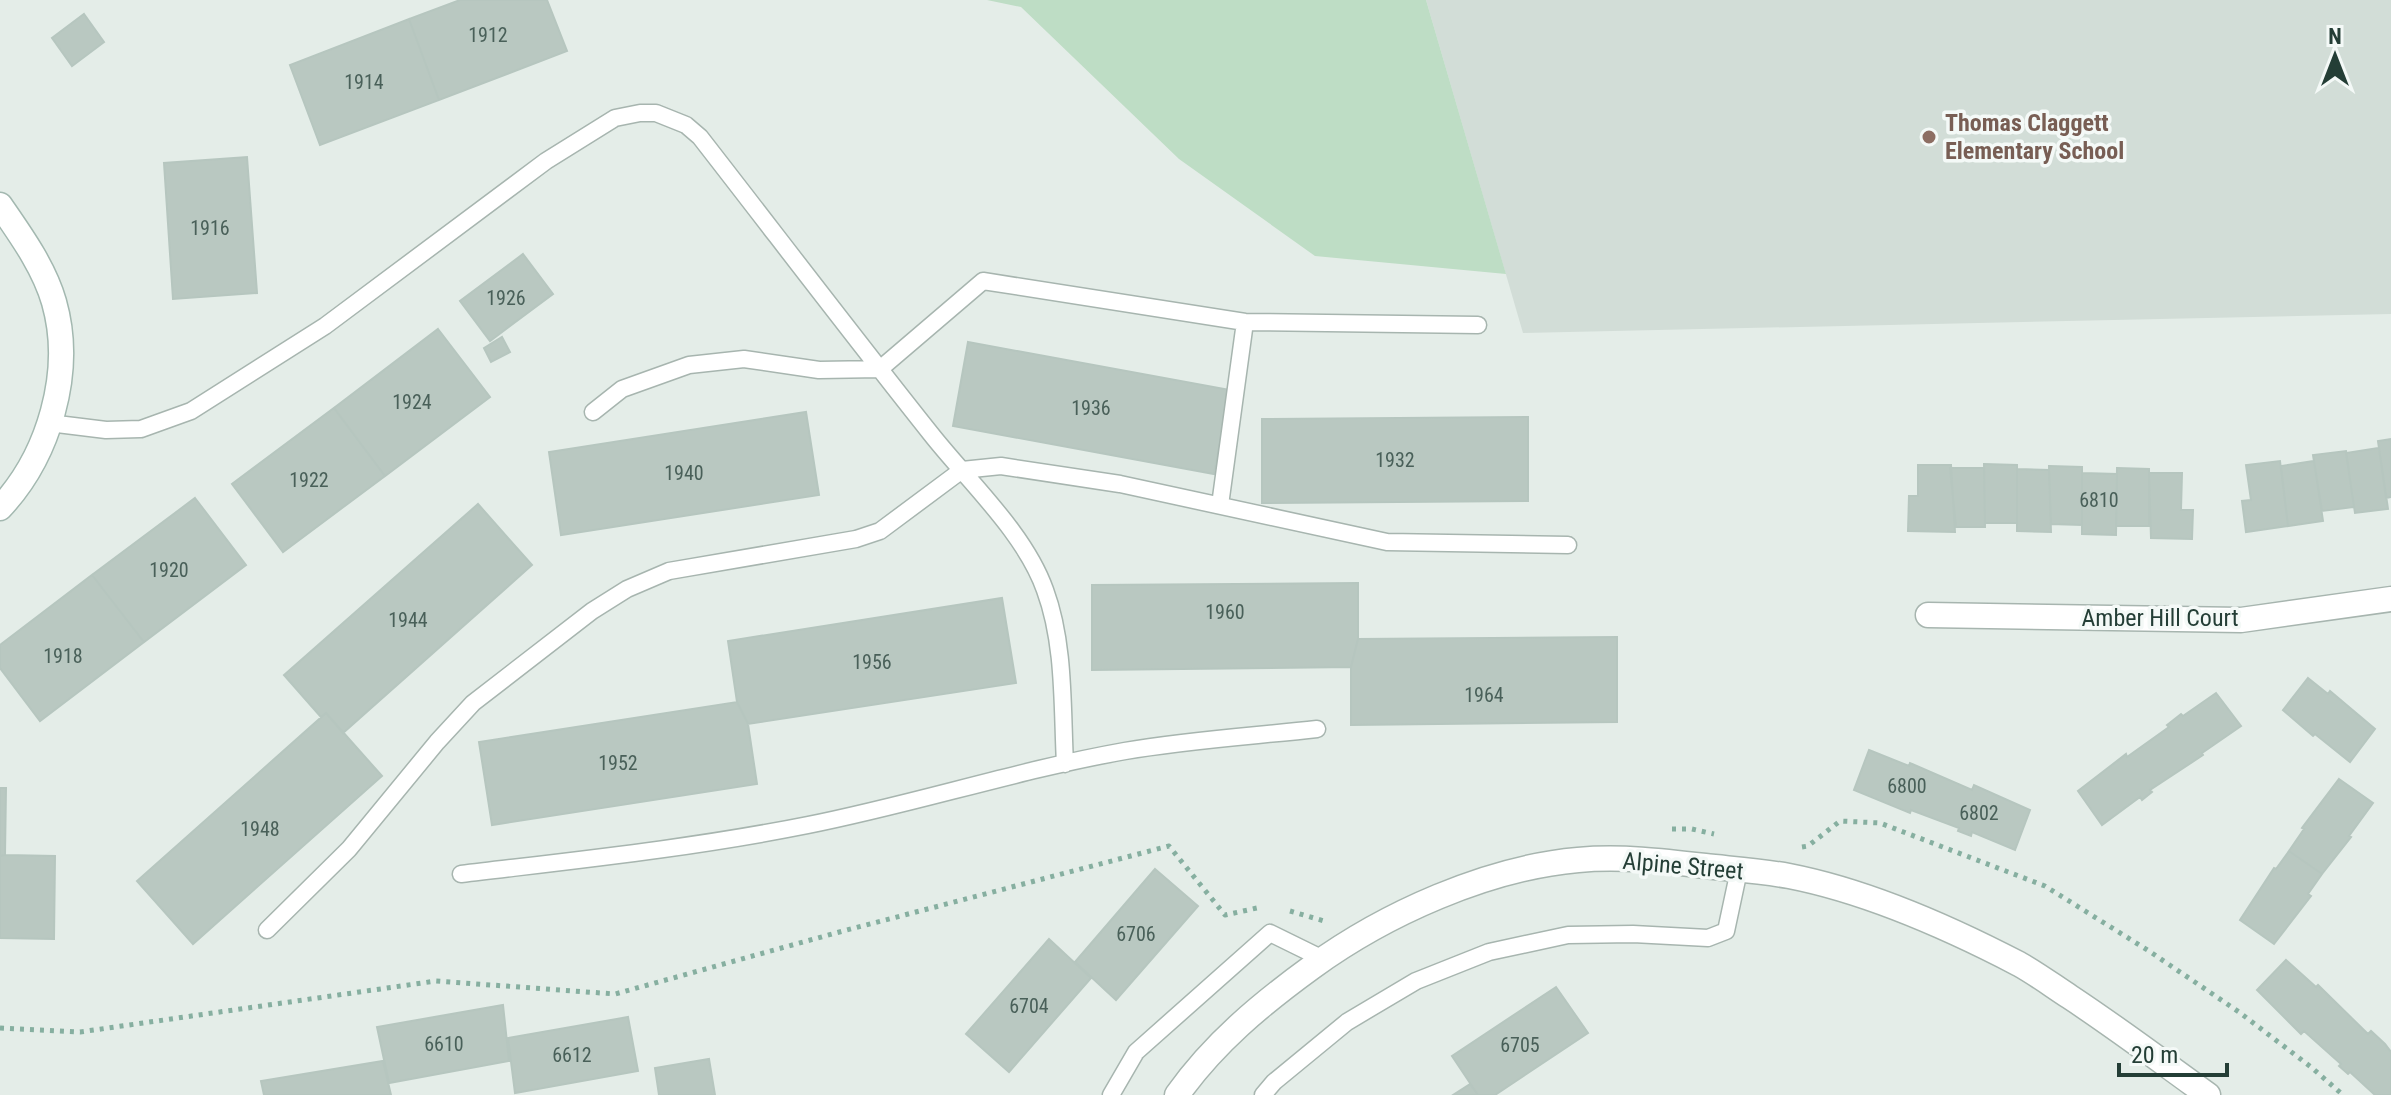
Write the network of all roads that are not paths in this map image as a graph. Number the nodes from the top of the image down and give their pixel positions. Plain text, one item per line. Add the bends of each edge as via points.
1 (0, 205) edge
2 (1245, 322) junction
3 (1478, 325) dead end
4 (880, 369) junction
5 (593, 412) dead end
6 (49, 423) junction
7 (962, 470) junction
8 (1220, 505) junction
9 (0, 508) edge
10 (1568, 545) dead end
11 (2391, 599) edge
12 (1928, 615) dead end
13 (1317, 729) dead end
14 (1065, 764) junction
15 (1739, 870) junction
16 (461, 874) dead end
17 (267, 930) dead end
18 (1323, 959) junction
19 (1111, 1095) edge
20 (1177, 1095) edge
21 (1263, 1095) edge
22 (2208, 1095) edge

1 - 6 street via 54,299 60,359
2 - 3 lane
2 - 4 lane via 983,281
2 - 8 lane
4 - 5 lane via 819,370 744,359 689,365 622,389
4 - 6 lane via 700,137 656,113 640,113 615,118 546,161 325,326 191,411 141,429
4 - 7 lane
6 - 9 street via 17,490
7 - 8 lane via 1001,466
7 - 14 lane via 1013,535 1044,588 1060,670
7 - 17 lane via 880,531 669,571 615,596 473,703 349,849
8 - 10 lane via 1387,542
11 - 12 street, Amber Hill Court via 2241,620
13 - 14 lane via 1127,751
14 - 16 lane via 808,825 689,846
15 - 18 street, Alpine Street via 1655,860 1579,860 1528,868 1399,913
15 - 21 lane via 1726,931 1708,938 1568,935 1489,952 1416,981 1347,1022
15 - 22 street, Alpine Street via 1857,894 2021,965
18 - 19 lane via 1270,933 1136,1052
18 - 20 street, Alpine Street via 1230,1032

